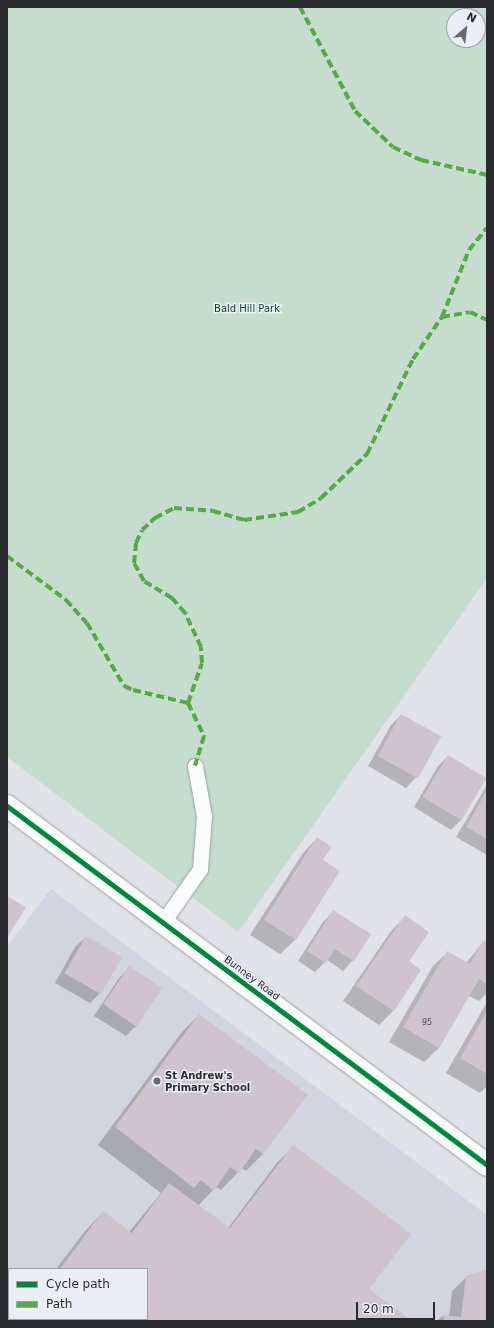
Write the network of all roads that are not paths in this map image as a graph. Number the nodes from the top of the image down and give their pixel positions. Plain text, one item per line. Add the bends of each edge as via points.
1 (195, 766) dead end
2 (7, 806) edge
3 (163, 922) junction
4 (487, 1165) edge

1 - 3 lane via 204,816 200,869
2 - 3 street, Bunney Road
3 - 4 street, Bunney Road

